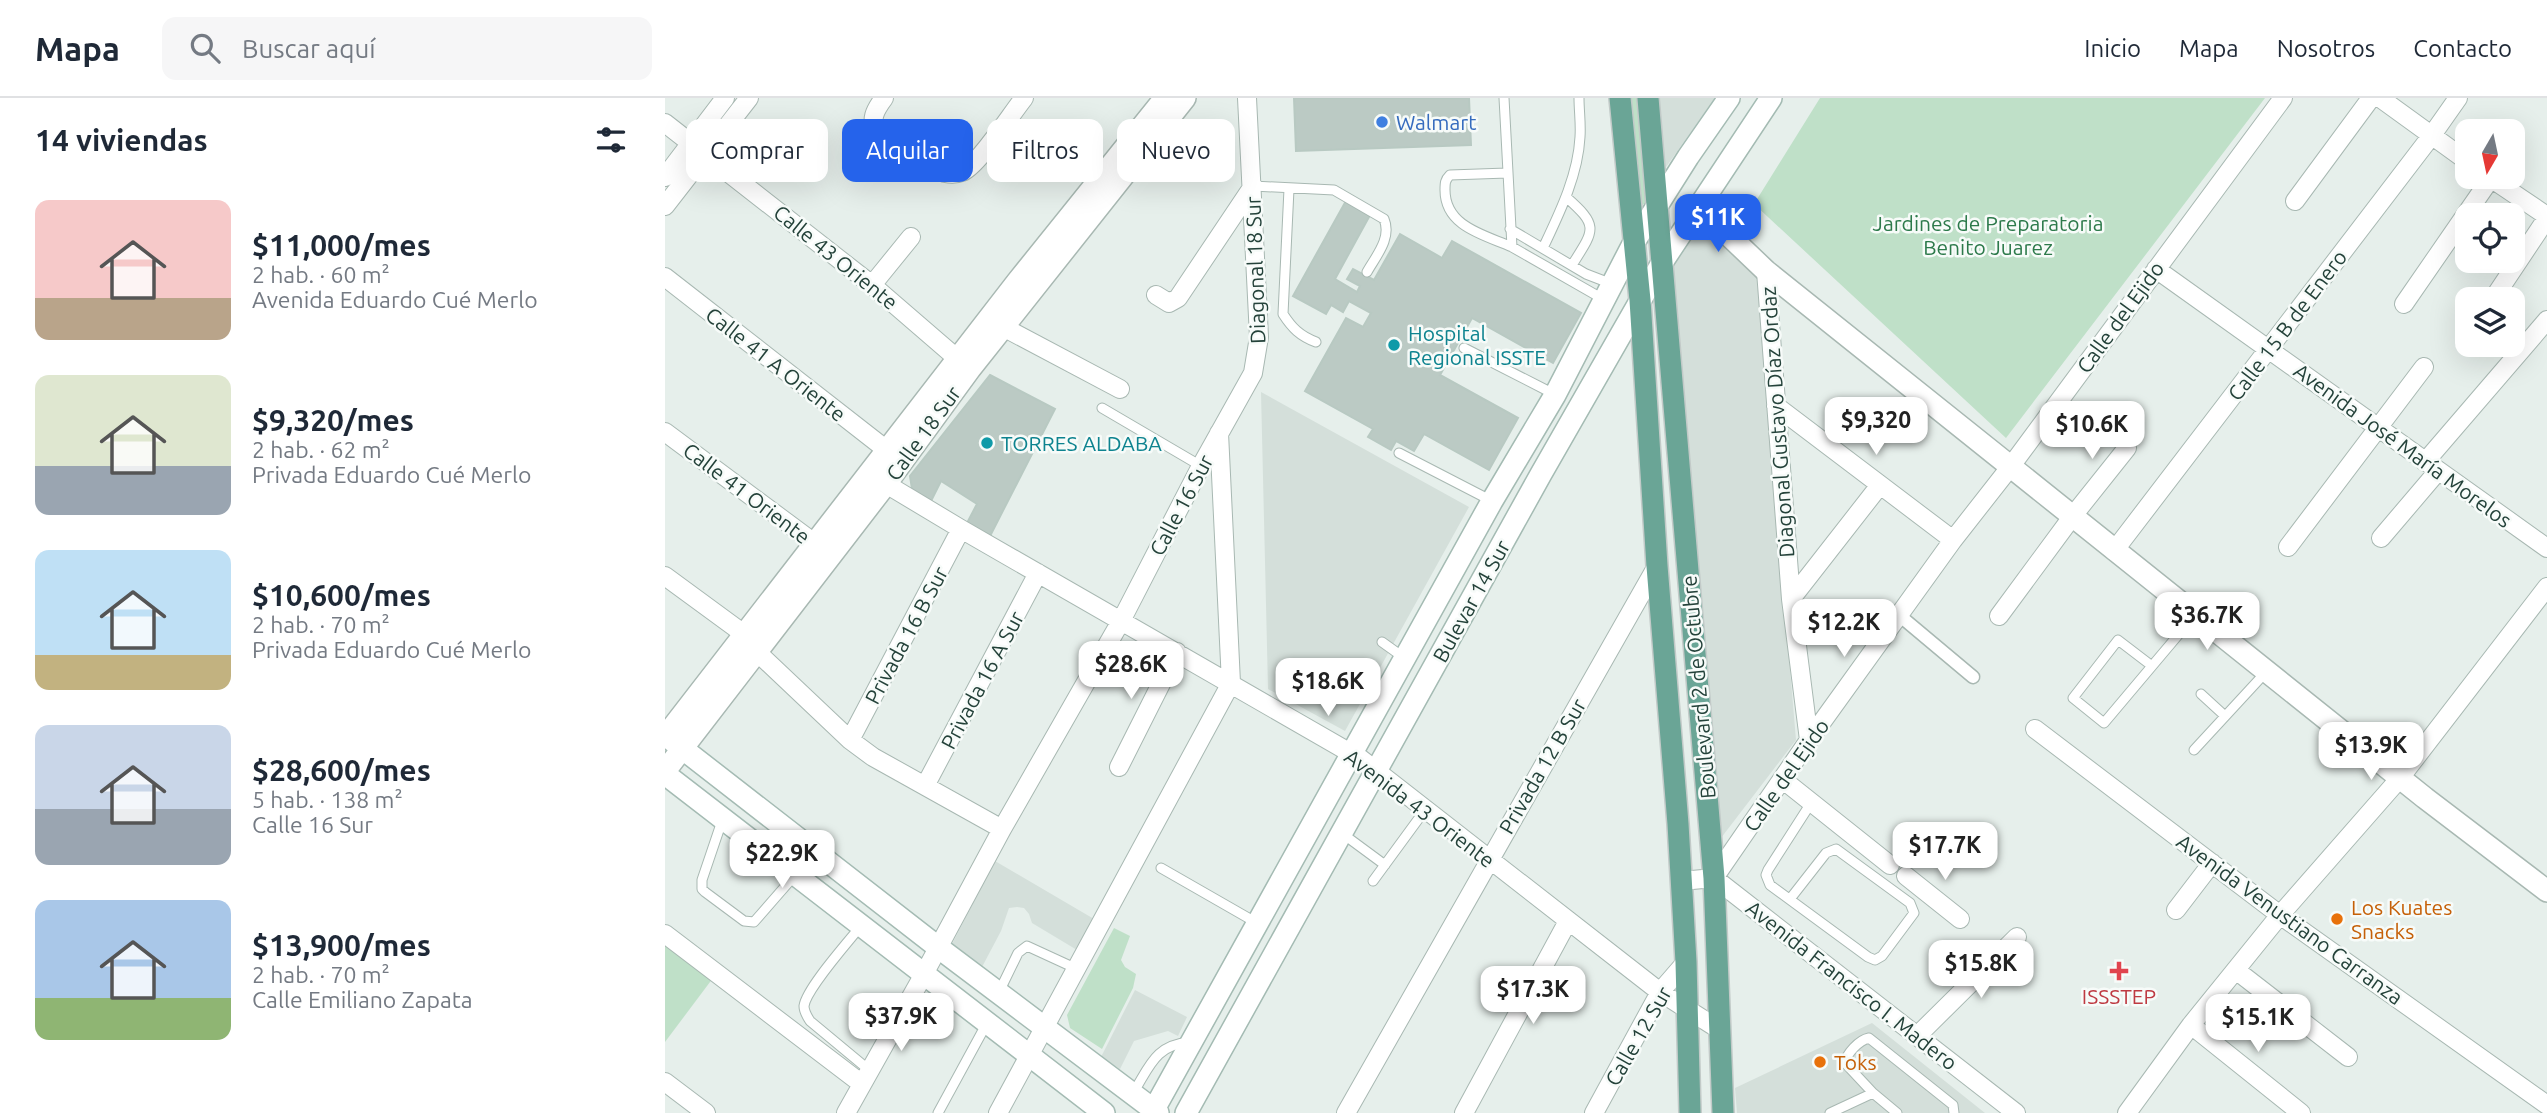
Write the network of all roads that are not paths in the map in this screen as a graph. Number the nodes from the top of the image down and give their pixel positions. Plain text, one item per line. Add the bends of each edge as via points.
1 (725, 98) edge
2 (749, 98) edge
3 (884, 98) edge
4 (1024, 98) edge
5 (1165, 98) edge
6 (1185, 98) edge
7 (1247, 98) edge
8 (1504, 98) edge
9 (1579, 98) edge
10 (1620, 98) edge
11 (1649, 98) edge
12 (1729, 98) edge
13 (1771, 98) edge
14 (2283, 98) edge
15 (2371, 98) edge
16 (2380, 98) edge
17 (2458, 98) edge
18 (709, 119) edge
19 (733, 119) edge
20 (665, 123) edge
21 (2432, 135) junction
22 (686, 139) edge
23 (686, 150) edge
24 (2455, 152) edge
25 (1507, 173) junction
26 (665, 177) edge
27 (686, 180) edge
28 (740, 182) edge
29 (1252, 186) junction
30 (1289, 189) junction
31 (2482, 189) edge
32 (2506, 189) edge
33 (1566, 197) junction
34 (2295, 201) dead end
35 (1657, 203) junction
36 (665, 206) edge
37 (1699, 207) junction
38 (2547, 217) edge
39 (1510, 229) junction
40 (911, 237) dead end
41 (1633, 244) junction
42 (1512, 247) junction
43 (1543, 248) junction
44 (1663, 261) junction
45 (1572, 265) junction
46 (2156, 269) junction
47 (1766, 271) junction
48 (1367, 272) dead end
49 (665, 277) edge
50 (872, 285) junction
51 (1024, 286) junction
52 (2501, 287) edge
53 (1608, 292) junction
54 (1156, 295) dead end
55 (1640, 300) junction
56 (2404, 304) dead end
57 (2547, 320) edge
58 (1003, 327) junction
59 (1316, 342) dead end
60 (1464, 348) dead end
61 (2269, 348) junction
62 (964, 364) junction
63 (2424, 367) dead end
64 (1120, 389) dead end
65 (1555, 395) junction
66 (1776, 406) junction
67 (1102, 408) dead end
68 (2378, 428) junction
69 (665, 432) edge
70 (1219, 433) junction
71 (2127, 449) dead end
72 (888, 451) junction
73 (1399, 453) dead end
74 (1201, 466) junction
75 (2011, 466) junction
76 (2432, 467) junction
77 (886, 484) junction
78 (1880, 485) junction
79 (1492, 501) junction
80 (2072, 517) junction
81 (961, 529) junction
82 (2381, 538) dead end
83 (1953, 540) junction
84 (2288, 547) dead end
85 (2547, 548) edge
86 (822, 549) junction
87 (2114, 551) junction
88 (1657, 566) junction
89 (1038, 573) junction
90 (665, 576) edge
91 (2547, 587) edge
92 (1791, 599) junction
93 (1899, 615) junction
94 (2195, 615) junction
95 (1999, 616) dead end
96 (1121, 621) junction
97 (744, 634) junction
98 (1382, 642) dead end
99 (757, 652) junction
100 (1177, 652) junction
101 (1405, 658) junction
102 (2152, 667) junction
103 (2266, 672) junction
104 (1973, 677) dead end
105 (1231, 683) junction
106 (2201, 694) dead end
107 (2225, 716) junction
108 (2035, 729) dead end
109 (670, 739) edge
110 (850, 740) junction
111 (1809, 740) junction
112 (2194, 750) dead end
113 (1350, 753) junction
114 (1119, 767) dead end
115 (1377, 772) junction
116 (665, 773) edge
117 (2400, 778) junction
118 (1782, 779) junction
119 (925, 786) junction
120 (1811, 803) junction
121 (1425, 810) junction
122 (723, 818) junction
123 (1002, 829) junction
124 (1343, 834) junction
125 (1489, 860) junction
126 (2212, 863) junction
127 (1385, 865) junction
128 (1890, 865) dead end
129 (1161, 868) dead end
130 (796, 874) junction
131 (1906, 876) dead end
132 (1714, 878) junction
133 (1373, 881) dead end
134 (1681, 881) junction
135 (2547, 891) edge
136 (1790, 899) junction
137 (2176, 910) dead end
138 (2280, 915) junction
139 (1960, 919) dead end
140 (1567, 921) junction
141 (1257, 923) junction
142 (862, 924) junction
143 (665, 934) edge
144 (2017, 937) dead end
145 (939, 948) junction
146 (1686, 962) junction
147 (1077, 969) junction
148 (2237, 971) junction
149 (924, 974) junction
150 (1660, 992) junction
151 (998, 993) junction
152 (1688, 1011) junction
153 (987, 1023) junction
154 (2191, 1024) junction
155 (1045, 1029) junction
156 (1720, 1030) junction
157 (1917, 1037) junction
158 (1192, 1042) junction
159 (1029, 1056) junction
160 (2349, 1057) dead end
161 (866, 1077) junction
162 (665, 1083) edge
163 (1133, 1093) junction
164 (1874, 1093) junction
165 (2547, 1105) edge
166 (1155, 1112) edge
167 (706, 1113) edge
168 (846, 1113) edge
169 (938, 1113) edge
170 (998, 1113) edge
171 (1104, 1113) edge
172 (1186, 1113) edge
173 (1346, 1113) edge
174 (1464, 1113) edge
175 (1594, 1113) edge
176 (1690, 1113) edge
177 (1723, 1113) edge
178 (1830, 1113) edge
179 (1897, 1113) edge
180 (1954, 1113) edge
181 (2016, 1113) edge
182 (2127, 1113) edge
183 (2301, 1113) edge

1 - 18 street
2 - 19 street
3 - 4 street via 874,115 878,134 945,173 961,173
5 - 51 main road, Calle 18 Sur
6 - 51 main road, Calle 18 Sur
7 - 29 street, Diagonal 18 Sur
8 - 25 lane
9 - 33 lane via 1580,139
10 - 41 main road, Boulevard 2 de Octubre
11 - 35 main road, Boulevard 2 de Octubre
12 - 35 main road, Bulevar 14 Sur
13 - 37 main road, Bulevar 14 Sur
14 - 46 street, Calle del Ejido
15 - 34 street
16 - 21 street
17 - 21 street, Calle 15 B de Enero
20 - 22 street, Calle 43 Oriente
21 - 24 street
21 - 61 street, Calle 15 B de Enero
23 - 26 street
25 - 39 lane
25 - 42 lane via 1450,175 1445,182 1445,202 1459,223
27 - 36 street
28 - 50 street, Calle 43 Oriente
29 - 30 lane
29 - 54 street via 1178,298 1169,303
29 - 70 street, Diagonal 18 Sur via 1258,355 1253,373
30 - 48 lane via 1334,190 1384,219 1386,237
30 - 59 lane via 1283,314 1292,328
31 - 56 street
32 - 38 street
33 - 43 lane
33 - 45 lane via 1591,228
35 - 41 main road, Bulevar 14 Sur
35 - 44 main road, Boulevard 2 de Octubre
37 - 44 main road, Bulevar 14 Sur
37 - 47 main road
38 - 52 street
39 - 42 lane
39 - 43 lane
40 - 50 street
41 - 53 main road, Bulevar 14 Sur
41 - 55 main road, Boulevard 2 de Octubre
42 - 53 lane
43 - 45 lane
44 - 55 main road, Bulevar 14 Sur
44 - 132 main road, Boulevard 2 de Octubre
45 - 53 lane
46 - 61 street, Avenida José María Morelos
46 - 75 street, Calle del Ejido
47 - 66 street, Diagonal Gustavo Díaz Ordaz
47 - 75 main road
49 - 72 street, Calle 41 A Oriente
50 - 62 street, Calle 43 Oriente
51 - 58 main road, Calle 18 Sur
51 - 62 main road, Calle 18 Sur
53 - 65 main road, Bulevar 14 Sur
55 - 88 main road, Boulevard 2 de Octubre
55 - 115 main road, Bulevar 14 Sur
57 - 76 street
58 - 62 main road, Calle 18 Sur
58 - 64 street
60 - 65 lane
61 - 68 street, Avenida José María Morelos
61 - 87 street, Calle 15 B de Enero
62 - 72 main road, Calle 18 Sur
62 - 77 main road, Calle 18 Sur
63 - 68 street
65 - 79 main road, Bulevar 14 Sur
66 - 78 street
66 - 92 street, Diagonal Gustavo Díaz Ordaz
67 - 74 lane
68 - 76 street, Avenida José María Morelos
68 - 84 street
69 - 86 street, Calle 41 Oriente
70 - 74 street, Calle 16 Sur
70 - 105 street, Calle 16 Sur
71 - 80 street
72 - 86 main road, Calle 18 Sur
73 - 79 lane
74 - 96 street, Calle 16 Sur
75 - 80 main road
75 - 83 street, Calle del Ejido
76 - 82 street
76 - 85 street, Avenida José María Morelos
77 - 81 street, Avenida 43 Oriente
77 - 86 main road, Calle 18 Sur
78 - 83 street
78 - 92 street
79 - 101 main road, Bulevar 14 Sur
80 - 87 main road
80 - 95 street
81 - 89 street, Avenida 43 Oriente
81 - 110 street, Privada 16 B Sur
83 - 93 street, Calle del Ejido
86 - 97 main road, Calle 18 Sur
86 - 99 main road, Calle 18 Sur
87 - 94 main road
88 - 125 street, Privada 12 B Sur
88 - 134 main road, Boulevard 2 de Octubre
89 - 96 street, Avenida 43 Oriente
89 - 119 street, Privada 16 A Sur
90 - 97 street
91 - 117 street
92 - 111 street, Diagonal Gustavo Díaz Ordaz
93 - 104 street
93 - 111 street, Calle del Ejido
94 - 102 lane
94 - 103 main road
96 - 100 street, Avenida 43 Oriente
96 - 123 street, Calle 16 Sur
97 - 109 main road, Calle 18 Sur
98 - 101 lane
99 - 109 main road, Calle 18 Sur
99 - 110 street
100 - 105 street, Avenida 43 Oriente
100 - 114 street
101 - 113 main road, Bulevar 14 Sur
102 - 102 lane via 2105,723 2073,698 2118,640
103 - 107 lane
103 - 117 main road
105 - 113 street, Avenida 43 Oriente
105 - 147 street
106 - 107 lane
107 - 112 lane
108 - 126 street, Avenida Venustiano Carranza
109 - 116 main road, Calle 18 Sur
109 - 145 main road
110 - 119 street
111 - 118 street, Calle del Ejido
113 - 115 street, Avenida 43 Oriente
113 - 141 main road, Bulevar 14 Sur
115 - 121 street, Avenida 43 Oriente
115 - 124 main road, Bulevar 14 Sur
116 - 122 main road
117 - 135 main road
117 - 138 street
118 - 120 street
118 - 132 street, Calle del Ejido
119 - 123 street
120 - 128 street
120 - 136 lane via 1766,875 1770,885
121 - 125 street, Avenida 43 Oriente
121 - 127 lane
122 - 130 main road
122 - 130 lane via 702,880 705,892 744,921 754,922
123 - 145 street, Calle 16 Sur
124 - 127 lane
124 - 172 main road, Bulevar 14 Sur
125 - 140 street, Avenida 43 Oriente
125 - 173 street, Privada 12 B Sur
126 - 137 street
126 - 138 street, Avenida Venustiano Carranza
127 - 133 lane
129 - 141 lane
130 - 142 main road
131 - 139 street
132 - 134 street
132 - 156 main road, Boulevard 2 de Octubre
132 - 157 street, Avenida Francisco I. Madero
134 - 146 main road, Boulevard 2 de Octubre
136 - 136 lane via 1875,960 1914,913 1910,902 1836,849 1826,853
138 - 148 street
138 - 165 street, Avenida Venustiano Carranza
140 - 150 street, Avenida 43 Oriente
140 - 174 street
141 - 158 main road, Bulevar 14 Sur
142 - 149 main road
142 - 161 lane via 811,989 804,1005 810,1021
143 - 161 street
144 - 157 street
145 - 149 street, Calle 16 Sur
145 - 151 main road
146 - 150 street, Calle 12 Sur
146 - 152 main road, Boulevard 2 de Octubre
147 - 151 lane via 1027,946 1018,953
147 - 155 street
148 - 154 street
148 - 160 street
149 - 153 main road
149 - 161 street, Calle 16 Sur
150 - 152 street, Avenida 43 Oriente
150 - 175 street, Calle 12 Sur
151 - 155 main road
152 - 156 street, Avenida 43 Oriente
152 - 176 main road, Boulevard 2 de Octubre
153 - 159 main road
153 - 169 lane
154 - 182 street
154 - 183 street
155 - 159 street
155 - 163 main road
156 - 177 main road, Boulevard 2 de Octubre
157 - 181 street, Avenida Francisco I. Madero
158 - 163 lane via 1176,1043 1159,1053
158 - 166 main road, Bulevar 14 Sur
159 - 170 street
159 - 171 main road
161 - 168 street, Calle 16 Sur
162 - 167 street
163 - 166 main road
164 - 178 lane
164 - 179 lane
164 - 180 lane via 1845,1063 1866,1038 1953,1105

